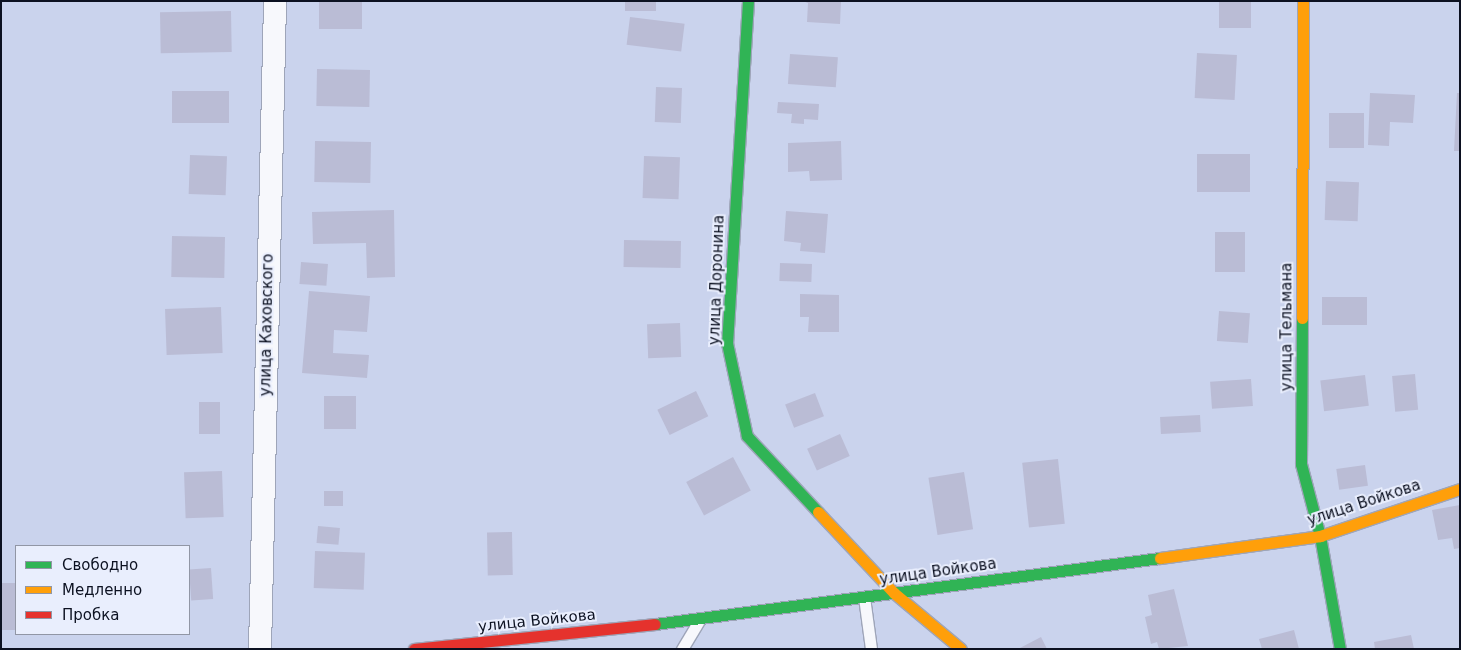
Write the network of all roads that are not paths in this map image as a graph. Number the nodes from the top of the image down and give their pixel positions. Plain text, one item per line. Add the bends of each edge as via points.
1 (275, 1) edge
2 (748, 1) edge
3 (1303, 1) edge
4 (1460, 489) edge
5 (1320, 536) junction
6 (894, 593) junction
7 (864, 598) junction
8 (698, 620) junction
9 (260, 649) edge
10 (414, 649) edge
11 (682, 649) edge
12 (871, 649) edge
13 (961, 649) edge
14 (1340, 649) edge

1 - 9 street, улица Каховского
2 - 6 street, улица Доронина via 727,343 747,436
3 - 5 street, улица Тельмана via 1301,464
4 - 5 street, улица Войкова
5 - 6 street, улица Войкова
5 - 14 street, улица Тельмана
6 - 7 street, улица Войкова
6 - 13 street, улица Доронина
7 - 8 street, улица Войкова
7 - 12 lane
8 - 10 street, улица Войкова
8 - 11 lane

